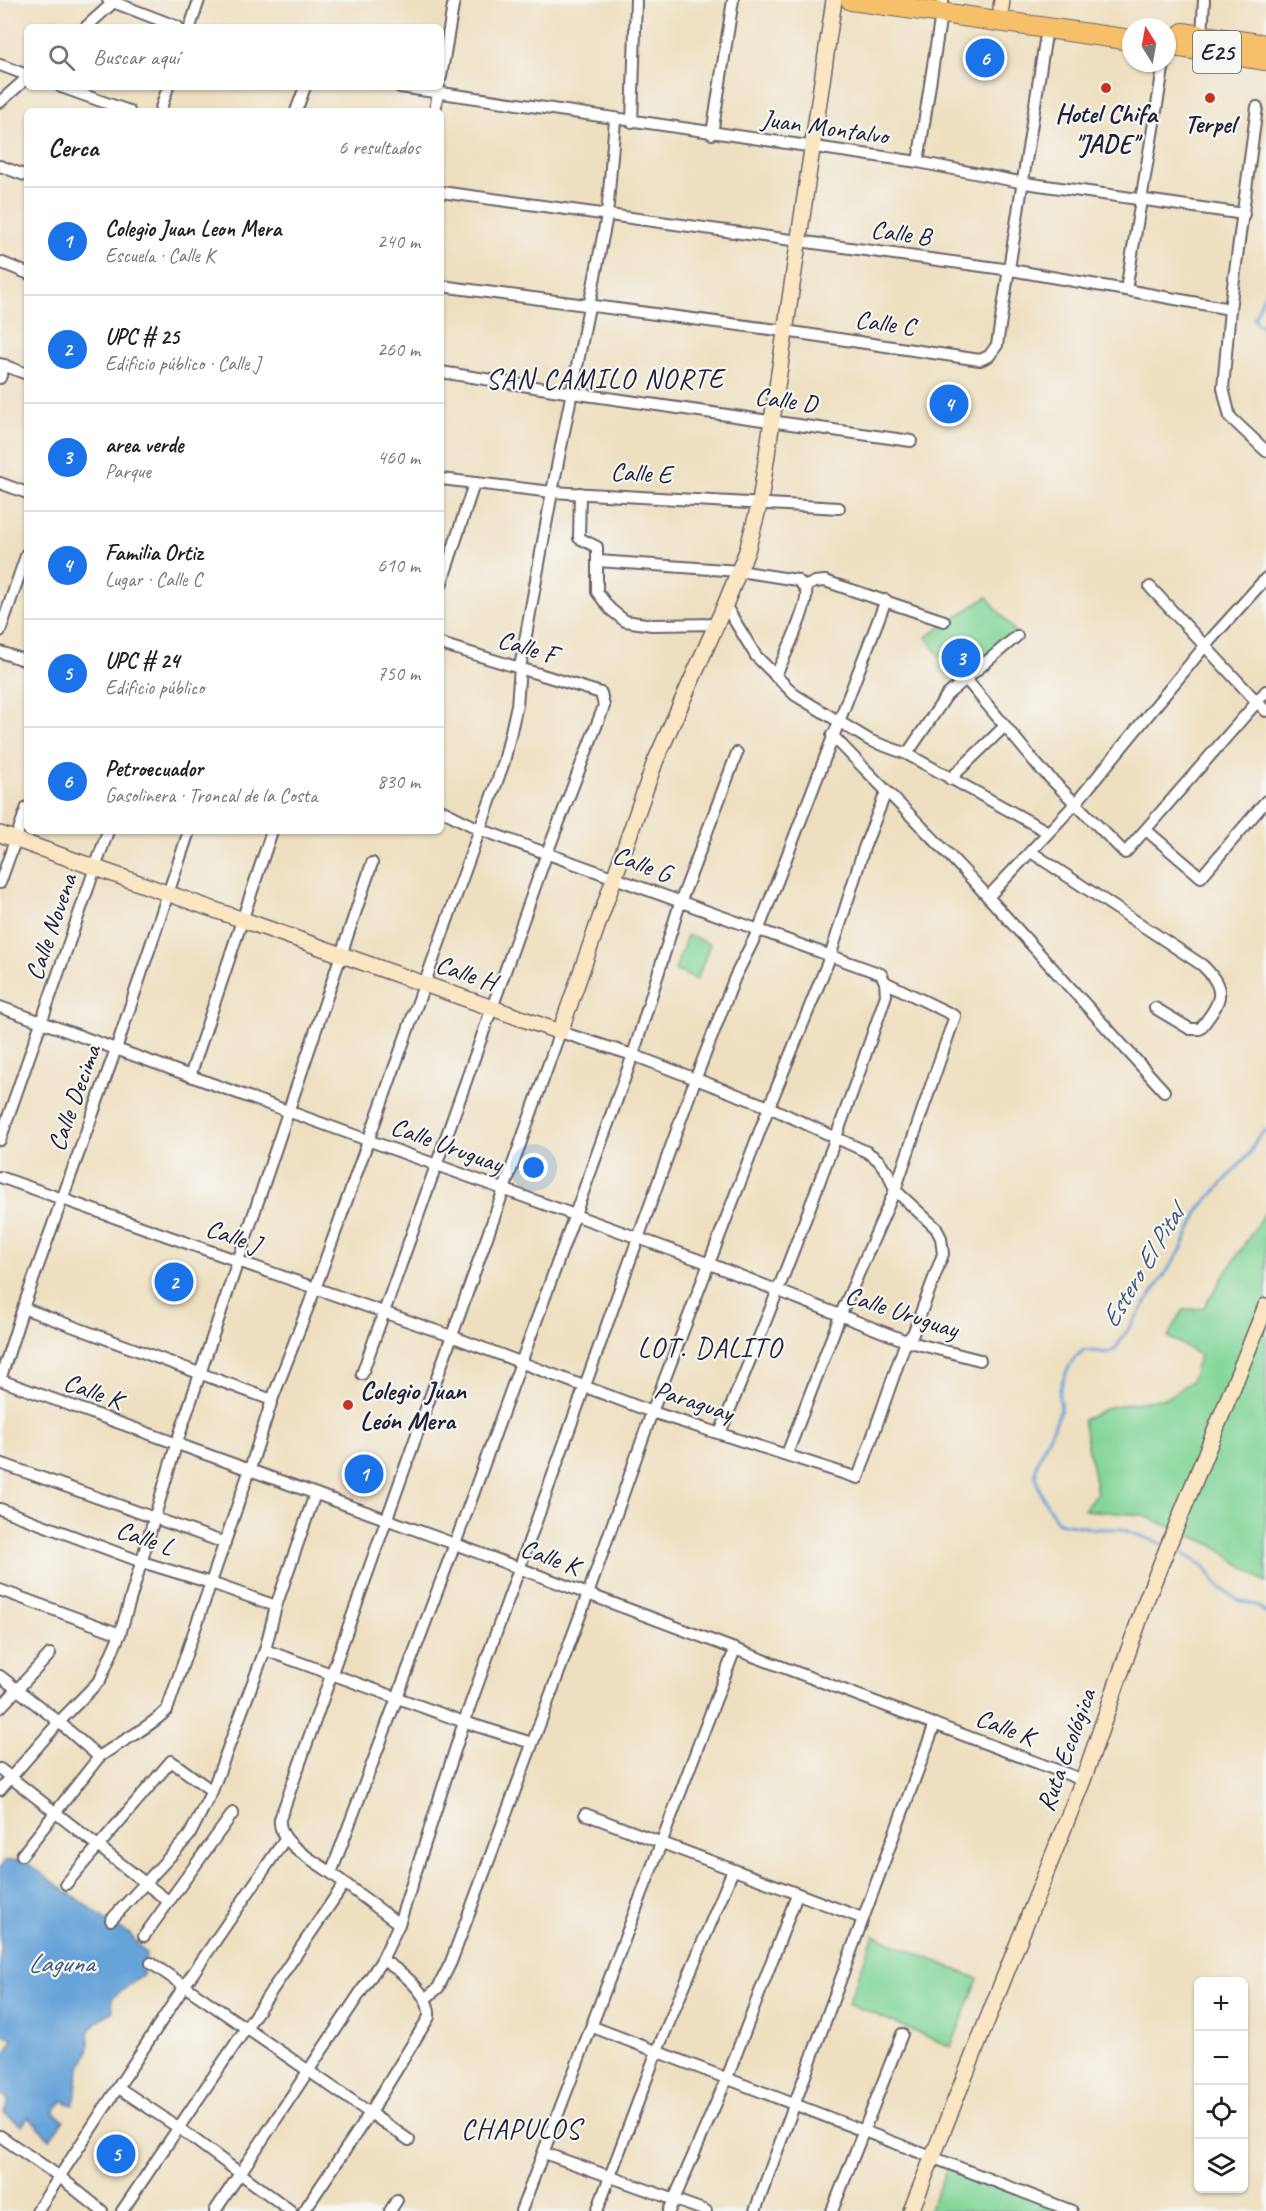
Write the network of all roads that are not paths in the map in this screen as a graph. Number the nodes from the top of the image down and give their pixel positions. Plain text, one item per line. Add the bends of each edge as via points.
1 (199, 0) edge
2 (453, 0) edge
3 (636, 0) edge
4 (733, 0) edge
5 (834, 0) edge
6 (851, 0) edge
7 (1204, 0) edge
8 (113, 1) edge
9 (1002, 4) edge
10 (940, 5) edge
11 (89, 24) edge
12 (170, 24) edge
13 (191, 24) edge
14 (1122, 24) edge
15 (1047, 28) junction
16 (1176, 32) edge
17 (1202, 36) junction
18 (1122, 39) edge
19 (1266, 45) edge
20 (1176, 46) edge
21 (444, 58) edge
22 (1266, 60) edge
23 (0, 65) edge
24 (1162, 72) edge
25 (24, 75) edge
26 (24, 79) edge
27 (70, 90) edge
28 (167, 90) edge
29 (304, 90) edge
30 (439, 90) edge
31 (0, 102) edge
32 (1257, 107) dead end
33 (120, 108) edge
34 (161, 108) edge
35 (297, 108) edge
36 (436, 108) edge
37 (615, 120) junction
38 (632, 122) junction
39 (712, 134) junction
40 (812, 149) junction
41 (918, 162) junction
42 (0, 166) edge
43 (24, 175) edge
44 (1025, 183) junction
45 (444, 192) edge
46 (1141, 198) junction
47 (1244, 214) junction
48 (607, 216) junction
49 (800, 242) junction
50 (0, 262) edge
51 (1011, 270) junction
52 (24, 272) edge
53 (444, 286) edge
54 (1126, 290) junction
55 (591, 307) junction
56 (1230, 309) junction
57 (785, 331) junction
58 (2, 364) edge
59 (444, 372) edge
60 (24, 373) edge
61 (0, 378) edge
62 (572, 393) junction
63 (774, 421) junction
64 (911, 441) dead end
65 (1266, 451) edge
66 (444, 479) edge
67 (0, 483) edge
68 (474, 484) junction
69 (24, 492) edge
70 (552, 492) junction
71 (580, 493) junction
72 (760, 502) junction
73 (839, 508) dead end
74 (598, 561) junction
75 (24, 562) edge
76 (739, 572) junction
77 (444, 576) edge
78 (1266, 578) edge
79 (804, 587) junction
80 (1150, 588) dead end
81 (886, 600) junction
82 (726, 605) junction
83 (944, 621) dead end
84 (717, 624) junction
85 (0, 631) edge
86 (1017, 636) dead end
87 (444, 645) edge
88 (1204, 647) junction
89 (0, 652) edge
90 (24, 660) edge
91 (520, 668) junction
92 (775, 676) junction
93 (964, 678) junction
94 (1266, 691) edge
95 (1257, 702) junction
96 (1266, 711) edge
97 (838, 721) junction
98 (1005, 726) junction
99 (832, 735) junction
100 (737, 753) dead end
101 (907, 754) junction
102 (950, 779) junction
103 (886, 792) junction
104 (1266, 801) edge
105 (1075, 804) junction
106 (444, 812) edge
107 (24, 816) edge
108 (479, 829) junction
109 (1146, 830) junction
110 (1048, 832) junction
111 (0, 834) edge
112 (107, 834) edge
113 (188, 834) edge
114 (271, 834) edge
115 (16, 839) junction
116 (1031, 852) junction
117 (547, 853) junction
118 (372, 862) dead end
119 (95, 867) junction
120 (616, 878) junction
121 (0, 883) edge
122 (169, 893) junction
123 (988, 897) junction
124 (680, 903) junction
125 (243, 920) junction
126 (758, 931) junction
127 (341, 954) junction
128 (830, 957) junction
129 (885, 982) junction
130 (423, 983) junction
131 (0, 1007) edge
132 (494, 1008) junction
133 (1155, 1008) dead end
134 (41, 1022) junction
135 (560, 1032) junction
136 (116, 1049) junction
137 (633, 1055) junction
138 (190, 1076) junction
139 (695, 1080) junction
140 (1164, 1090) dead end
141 (769, 1107) junction
142 (287, 1111) junction
143 (837, 1138) junction
144 (0, 1140) edge
145 (368, 1141) junction
146 (438, 1166) junction
147 (0, 1177) edge
148 (503, 1189) junction
149 (895, 1190) junction
150 (62, 1200) junction
151 (575, 1215) junction
152 (638, 1238) junction
153 (237, 1261) junction
154 (710, 1264) junction
155 (315, 1289) junction
156 (779, 1292) junction
157 (1266, 1306) edge
158 (22, 1308) junction
159 (383, 1312) junction
160 (840, 1316) junction
161 (451, 1336) junction
162 (906, 1341) junction
163 (980, 1360) dead end
164 (519, 1364) junction
165 (201, 1372) junction
166 (362, 1374) dead end
167 (0, 1380) edge
168 (584, 1388) junction
169 (272, 1400) junction
170 (652, 1412) junction
171 (720, 1433) junction
172 (176, 1445) junction
173 (787, 1454) junction
174 (0, 1463) edge
175 (249, 1472) junction
176 (858, 1478) joint
177 (315, 1494) junction
178 (0, 1509) edge
179 (154, 1519) junction
180 (385, 1521) junction
181 (225, 1543) junction
182 (455, 1544) junction
183 (142, 1562) junction
184 (518, 1570) junction
185 (212, 1583) junction
186 (0, 1590) edge
187 (588, 1594) junction
188 (276, 1606) junction
189 (120, 1634) junction
190 (735, 1648) junction
191 (265, 1650) junction
192 (50, 1654) dead end
193 (330, 1674) junction
194 (0, 1676) edge
195 (16, 1689) junction
196 (396, 1696) junction
197 (0, 1708) edge
198 (59, 1722) junction
199 (464, 1722) junction
200 (935, 1724) junction
201 (532, 1743) junction
202 (99, 1757) junction
203 (0, 1769) edge
204 (11, 1777) junction
205 (1083, 1780) junction
206 (0, 1790) edge
207 (212, 1791) junction
208 (232, 1813) dead end
209 (56, 1814) junction
210 (585, 1814) dead end
211 (285, 1839) junction
212 (662, 1844) junction
213 (97, 1847) junction
214 (22, 1855) dead end
215 (733, 1870) junction
216 (331, 1873) junction
217 (66, 1884) dead end
218 (344, 1884) junction
219 (147, 1885) junction
220 (798, 1895) junction
221 (168, 1901) junction
222 (862, 1918) junction
223 (111, 1920) dead end
224 (399, 1924) junction
225 (144, 1936) dead end
226 (382, 1960) junction
227 (151, 1963) dead end
228 (185, 1984) junction
229 (425, 1999) junction
230 (247, 2027) junction
231 (593, 2027) junction
232 (902, 2034) dead end
233 (657, 2051) junction
234 (310, 2070) junction
235 (727, 2078) junction
236 (119, 2088) junction
237 (794, 2104) junction
238 (370, 2113) junction
239 (179, 2128) junction
240 (863, 2128) junction
241 (1, 2139) edge
242 (410, 2140) dead end
243 (544, 2153) junction
244 (931, 2157) junction
245 (240, 2175) junction
246 (60, 2177) junction
247 (610, 2178) junction
248 (397, 2200) dead end
249 (673, 2200) junction
250 (37, 2211) edge
251 (102, 2211) edge
252 (123, 2211) edge
253 (215, 2211) edge
254 (291, 2211) edge
255 (304, 2211) edge
256 (390, 2211) edge
257 (521, 2211) edge
258 (597, 2211) edge
259 (669, 2211) edge
260 (706, 2211) edge
261 (755, 2211) edge
262 (832, 2211) edge
263 (911, 2211) edge
264 (1072, 2211) edge

1 - 13 street
2 - 21 street
3 - 38 street
4 - 39 street
5 - 40 street
6 - 10 highway
7 - 17 street
8 - 11 street
8 - 12 street
9 - 10 highway
9 - 14 highway
10 - 15 highway
10 - 41 street
15 - 18 highway
15 - 44 street, Calle C
16 - 17 highway, E25
17 - 19 highway, E25
20 - 22 highway, E25
23 - 25 street
24 - 46 street
26 - 31 street
27 - 33 street
28 - 34 street
29 - 35 street
30 - 36 street
30 - 37 street, Juan Montalvo
32 - 47 street
37 - 38 street, Juan Montalvo
37 - 48 street
38 - 39 street, Juan Montalvo
39 - 40 street, Juan Montalvo
40 - 41 street, Juan Montalvo
40 - 49 street
41 - 44 street, Juan Montalvo
42 - 43 street
44 - 46 street, Juan Montalvo
44 - 51 street, Calle C
45 - 48 street, Calle B
46 - 47 street, Juan Montalvo
46 - 54 street
47 - 56 street
48 - 49 street, Calle B
48 - 55 street
49 - 51 street, Calle B
49 - 57 street
50 - 52 street
51 - 54 street, Calle B
51 - 57 street, Calle C via 998,345 983,359
53 - 55 street, Calle C
54 - 56 street, Calle B
55 - 57 street, Calle C
55 - 62 street
56 - 65 street via 1223,378 1226,408 1230,417
57 - 63 street
58 - 60 street
58 - 61 street
59 - 62 street, Calle D
62 - 63 street, Calle D
62 - 70 street
63 - 64 street, Calle D
63 - 72 street
66 - 68 street, Calle E
67 - 69 street
68 - 70 street, Calle E
68 - 77 street
70 - 71 street, Calle E
70 - 91 street
71 - 72 street, Calle E
71 - 74 street via 579,538 597,547
72 - 73 street, Calle E
72 - 76 street
74 - 76 street
74 - 84 street via 597,592 628,623
75 - 85 street
76 - 79 street via 793,579
76 - 82 street
78 - 88 street
79 - 81 street via 825,581
79 - 92 street via 805,600
80 - 88 street
81 - 83 street
81 - 97 street
82 - 84 street
82 - 92 street via 756,656
84 - 120 street via 656,762
86 - 93 street
87 - 91 street, Calle F
88 - 95 street
88 - 105 street
89 - 90 street
91 - 108 street via 517,705 504,762
91 - 117 street, Calle F via 601,693 604,706
92 - 97 street via 795,695
93 - 98 street
93 - 101 street via 947,695
94 - 95 street
95 - 96 street
95 - 109 street
97 - 99 street
97 - 101 street via 871,741
98 - 102 street
98 - 105 street
99 - 103 street
99 - 126 street
100 - 124 street
101 - 102 street
102 - 110 street
103 - 123 street via 931,834
103 - 128 street
104 - 109 street via 1201,877
105 - 109 street via 1123,852
105 - 110 street
106 - 108 street, Calle G
107 - 115 street
108 - 117 street, Calle G
108 - 130 street
110 - 116 street
111 - 115 street, Calle H
112 - 119 street, Calle Novena
113 - 122 street, Calle Decima
114 - 125 street
115 - 119 street, Calle H
115 - 121 street
116 - 123 street
116 - 133 street via 1202,965 1218,980 1217,1003 1200,1029 1190,1029
117 - 120 street, Calle G
117 - 132 street
118 - 127 street
119 - 122 street, Calle H
119 - 134 street, Calle Novena
120 - 124 street, Calle G
120 - 135 street
122 - 125 street, Calle H
122 - 136 street, Calle Decima
123 - 140 street
124 - 126 street, Calle G
124 - 137 street
125 - 127 street, Calle H
125 - 138 street
126 - 128 street, Calle G
126 - 139 street via 735,977
127 - 130 street, Calle H
127 - 142 street
128 - 129 street, Calle G via 881,974
128 - 141 street
129 - 143 street via 886,995
129 - 149 street, Calle G via 956,1016
130 - 132 street, Calle H
130 - 145 street
131 - 134 street, Calle Uruguay
132 - 135 street, Calle H
132 - 146 street
134 - 136 street, Calle Uruguay
134 - 144 street, Calle Novena
135 - 137 street, Calle H
135 - 148 street
136 - 138 street, Calle Uruguay
136 - 150 street, Calle Decima
137 - 139 street, Calle H
137 - 151 street
138 - 142 street, Calle Uruguay
139 - 141 street, Calle H
139 - 152 street
141 - 143 street, Calle H
141 - 154 street
142 - 145 street, Calle Uruguay
142 - 153 street
143 - 149 street, Calle H via 878,1160
143 - 156 street
145 - 146 street, Calle Uruguay
145 - 155 street
146 - 148 street, Calle Uruguay
146 - 159 street
147 - 150 street, Calle J
148 - 151 street, Calle Uruguay
148 - 161 street
149 - 160 street
149 - 162 street, Calle H via 936,1228 943,1254 913,1334
150 - 153 street, Calle J
150 - 158 street, Calle Decima
151 - 152 street, Calle Uruguay
151 - 164 street
152 - 154 street, Calle Uruguay
152 - 168 street
153 - 155 street, Calle J
153 - 165 street
154 - 156 street, Calle Uruguay
154 - 170 street
155 - 159 street, Calle J
155 - 169 street
156 - 160 street, Calle Uruguay
156 - 171 street
157 - 205 street, Ruta Ecológica via 1147,1598
158 - 165 street
158 - 167 street, Calle Decima
159 - 161 street, Calle J
159 - 166 street
160 - 162 street, Calle Uruguay
160 - 173 street
161 - 164 street, Paraguay
161 - 180 street
162 - 163 street, Calle Uruguay
162 - 176 street, Calle H
164 - 168 street, Paraguay
164 - 182 street
165 - 169 street
165 - 172 street
167 - 172 street, Calle K
168 - 170 street, Paraguay
168 - 184 street
169 - 175 street
170 - 171 street, Paraguay
170 - 187 street
171 - 173 street, Paraguay
172 - 175 street, Calle K
172 - 179 street
173 - 176 street, Paraguay
174 - 179 street
175 - 177 street, Calle K
175 - 181 street
177 - 180 street, Calle K
177 - 188 street
178 - 183 street, Calle L
179 - 181 street
179 - 183 street
180 - 182 street, Calle K
180 - 193 street
181 - 185 street
182 - 184 street, Calle K
182 - 196 street
183 - 185 street, Calle L
183 - 189 street
184 - 187 street, Calle K
184 - 199 street
185 - 188 street, Calle L
185 - 202 street via 167,1710
186 - 189 street
187 - 190 street, Calle K
187 - 201 street
188 - 191 street
189 - 198 street via 100,1680
190 - 200 street, Calle K
190 - 212 street
191 - 193 street
191 - 207 street
192 - 195 street
193 - 196 street
193 - 211 street via 280,1819
194 - 195 street
195 - 197 street
195 - 198 street
196 - 199 street
196 - 216 street
198 - 202 street
198 - 204 street
199 - 201 street
199 - 224 street
200 - 205 street, Calle K
200 - 222 street
201 - 229 street via 451,1962 438,1988
202 - 209 street
203 - 204 street
204 - 206 street
204 - 209 street
205 - 244 street, Ruta Ecológica
207 - 213 street via 171,1761
207 - 219 street via 189,1836
208 - 221 street
209 - 213 street
209 - 214 street
210 - 212 street
211 - 216 street
211 - 228 street
212 - 215 street
212 - 231 street
213 - 217 street
213 - 219 street
215 - 220 street
215 - 233 street
216 - 218 street
218 - 224 street
218 - 230 street
219 - 221 street
219 - 223 street
220 - 222 street
220 - 235 street
221 - 225 street
222 - 237 street
224 - 226 street
226 - 229 street
226 - 234 street
227 - 228 street
228 - 230 street
228 - 236 street
229 - 238 street via 429,2017
230 - 234 street
230 - 239 street
231 - 233 street
231 - 243 street
232 - 240 street
233 - 235 street
233 - 247 street
234 - 238 street
234 - 245 street
235 - 237 street
235 - 249 street
236 - 239 street
236 - 246 street
237 - 240 street
237 - 261 street
238 - 242 street
238 - 255 street
239 - 245 street
239 - 252 street
240 - 244 street
240 - 262 street
241 - 246 street
243 - 247 street
243 - 257 street
244 - 263 street, Ruta Ecológica
244 - 264 street
245 - 253 street
245 - 254 street
246 - 250 street
246 - 251 street
247 - 249 street
247 - 258 street
248 - 256 street
249 - 259 street
249 - 260 street

